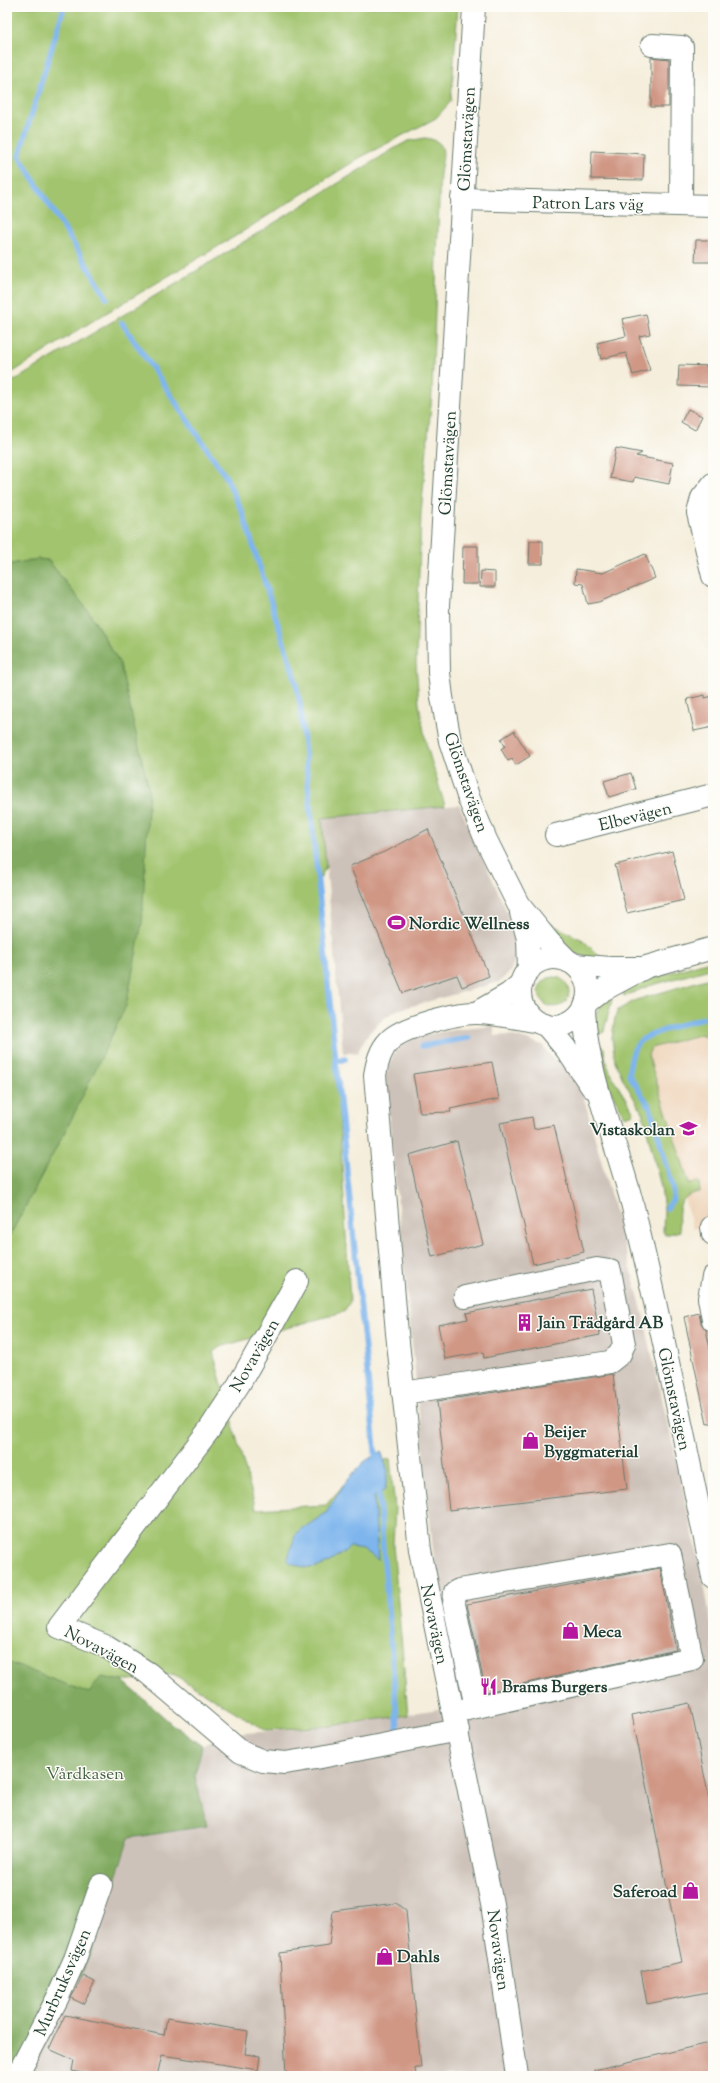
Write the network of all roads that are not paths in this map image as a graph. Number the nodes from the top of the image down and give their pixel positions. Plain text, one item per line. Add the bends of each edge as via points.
1 (474, 7) edge
2 (652, 46) dead end
3 (462, 199) junction
4 (681, 205) junction
5 (713, 206) edge
6 (713, 484) edge
7 (713, 576) edge
8 (713, 795) edge
9 (556, 835) dead end
10 (518, 904) junction
11 (713, 948) edge
12 (571, 963) junction
13 (646, 967) junction
14 (526, 976) junction
15 (585, 1005) junction
16 (476, 1013) junction
17 (542, 1023) junction
18 (603, 1105) junction
19 (713, 1277) edge
20 (296, 1281) dead end
21 (466, 1297) dead end
22 (713, 1320) edge
23 (403, 1393) junction
24 (713, 1577) edge
25 (476, 1707) junction
26 (456, 1721) junction
27 (101, 1885) dead end
28 (17, 2076) edge
29 (517, 2076) edge

1 - 3 street, Glömstavägen
2 - 4 street via 682,46
3 - 4 street, Patron Lars väg
3 - 10 street, Glömstavägen via 438,606 439,673 445,719 458,767 486,840
4 - 5 street, Patron Lars väg
6 - 7 street via 702,498 698,513
8 - 9 street, Elbevägen
10 - 12 street, Glömstavägen via 549,942
10 - 14 street, Glömstavägen via 528,939
11 - 13 street
12 - 13 street via 610,968
12 - 14 street via 547,959
12 - 15 street, Glömstavägen via 584,975 587,982
13 - 15 street via 601,991
14 - 16 street, Novavägen via 509,994
14 - 17 street, Glömstavägen via 521,998 527,1012
15 - 17 street via 570,1022 558,1026
15 - 18 street, Glömstavägen via 587,1044
16 - 17 street, Novavägen
16 - 23 street, Novavägen via 405,1029 388,1042 378,1059 375,1092
17 - 18 street, Glömstavägen via 567,1050
18 - 24 street, Glömstavägen via 623,1166 642,1246
19 - 22 street via 708,1298
20 - 26 street, Novavägen via 239,1384 210,1430 59,1627 105,1646 148,1673 241,1752 263,1761 285,1763 316,1758
21 - 23 street via 597,1269 610,1271 624,1344 620,1354 610,1362
23 - 26 street, Novavägen via 420,1550
25 - 25 street via 692,1659 670,1554 455,1592 454,1604
25 - 26 street
26 - 29 street, Novavägen via 492,1904
27 - 28 street, Murbruksvägen via 75,1959

